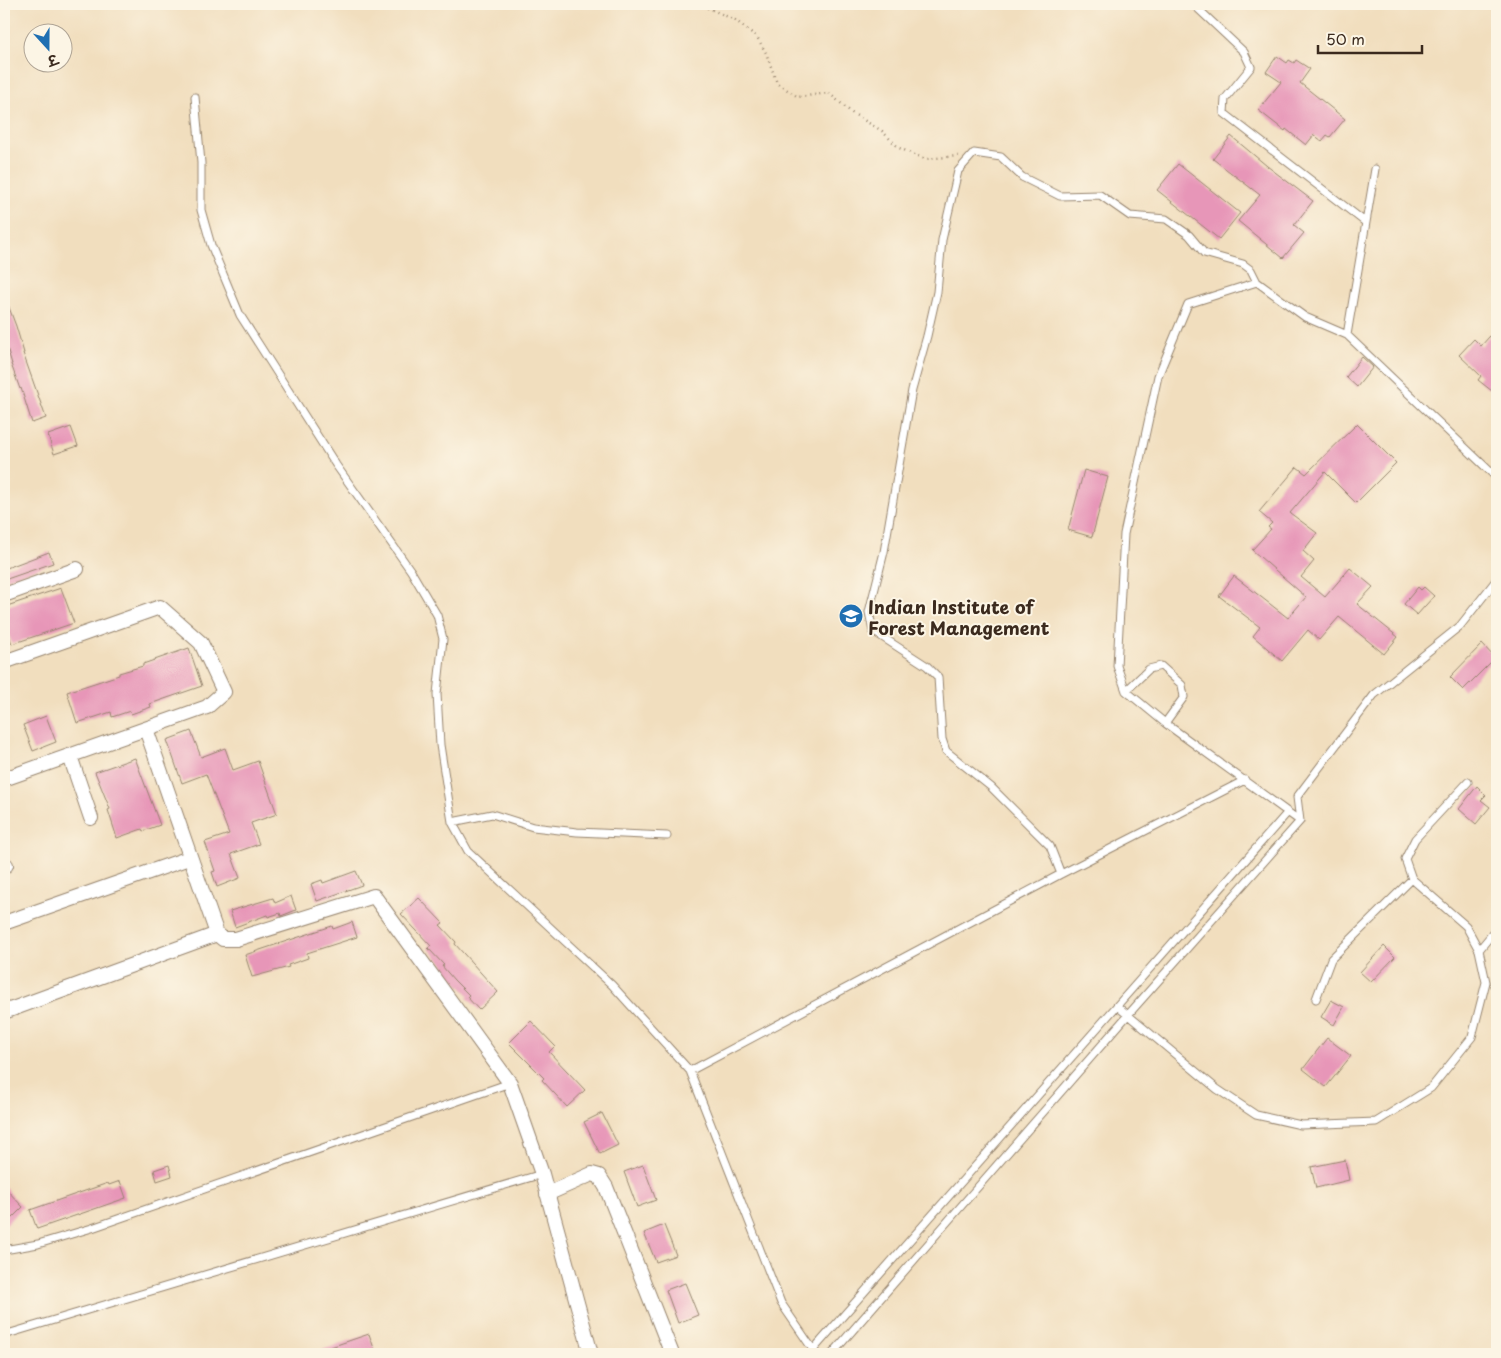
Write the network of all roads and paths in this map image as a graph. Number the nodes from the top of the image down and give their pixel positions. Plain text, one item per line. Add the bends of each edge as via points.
1 (704, 4) edge
2 (1193, 4) edge
3 (195, 96) dead end
4 (974, 153) junction
5 (1375, 169) dead end
6 (1365, 222) junction
7 (1257, 282) junction
8 (1347, 336) junction
9 (1497, 478) edge
10 (76, 569) dead end
11 (1497, 580) edge
12 (4, 595) edge
13 (4, 662) edge
14 (1126, 691) junction
15 (1166, 723) junction
16 (146, 729) junction
17 (70, 756) junction
18 (4, 779) edge
19 (1245, 780) junction
20 (1468, 782) dead end
21 (1288, 812) junction
22 (91, 818) dead end
23 (1300, 821) junction
24 (452, 822) junction
25 (667, 836) dead end
26 (189, 858) junction
27 (1061, 874) junction
28 (1412, 879) junction
29 (4, 923) edge
30 (1497, 928) edge
31 (217, 934) junction
32 (1479, 950) junction
33 (1316, 999) dead end
34 (1117, 1006) junction
35 (4, 1012) edge
36 (1127, 1016) junction
37 (690, 1071) junction
38 (510, 1083) junction
39 (542, 1174) junction
40 (547, 1194) junction
41 (4, 1250) edge
42 (4, 1335) edge
43 (815, 1352) edge
44 (591, 1354) edge
45 (672, 1354) edge
46 (832, 1354) edge

1 - 4 path via 735,20 757,37 778,83 798,97 829,93 852,113 882,131 899,148 925,159
2 - 6 lane via 1244,52 1252,67 1225,99 1224,113
3 - 24 lane via 201,210 211,246 240,315 336,465 411,570 437,615 443,639 437,694 440,745
4 - 7 lane via 1001,157 1022,177 1060,196 1100,195 1130,216 1166,219 1189,235 1204,253 1243,264 1251,270
4 - 27 lane via 958,171 942,240 937,292 912,390 884,552 869,612 873,631 938,676 942,738 946,751 991,787 1050,846
5 - 6 lane
6 - 8 lane
7 - 8 lane via 1305,317
7 - 14 lane via 1188,304 1158,376 1124,534 1117,666
8 - 9 lane
10 - 12 street
11 - 23 lane via 1460,626 1374,695 1298,797
13 - 16 street via 160,607 200,643 224,692 207,707
14 - 15 lane
14 - 15 lane via 1148,669 1161,666 1182,685 1184,697
15 - 19 lane
16 - 17 street
16 - 26 street
17 - 18 street
17 - 22 street
19 - 21 lane
19 - 27 lane
20 - 28 lane via 1415,839 1405,859
21 - 23 lane
21 - 34 lane
23 - 36 lane
24 - 25 lane via 492,814 533,827
24 - 37 lane via 468,851 612,986
26 - 29 street
26 - 31 street
27 - 37 lane
28 - 32 lane via 1466,926
28 - 33 lane via 1331,959
30 - 32 lane
31 - 35 street
31 - 38 street via 224,939 236,939 374,896
32 - 36 lane via 1486,982 1472,1037 1431,1088 1376,1122 1301,1125 1256,1115 1217,1089
34 - 36 lane
34 - 43 lane
36 - 46 lane
37 - 43 lane via 781,1303
38 - 39 street
38 - 41 lane via 92,1228
39 - 40 street
39 - 42 lane
40 - 44 street
40 - 45 street via 592,1174 599,1176

